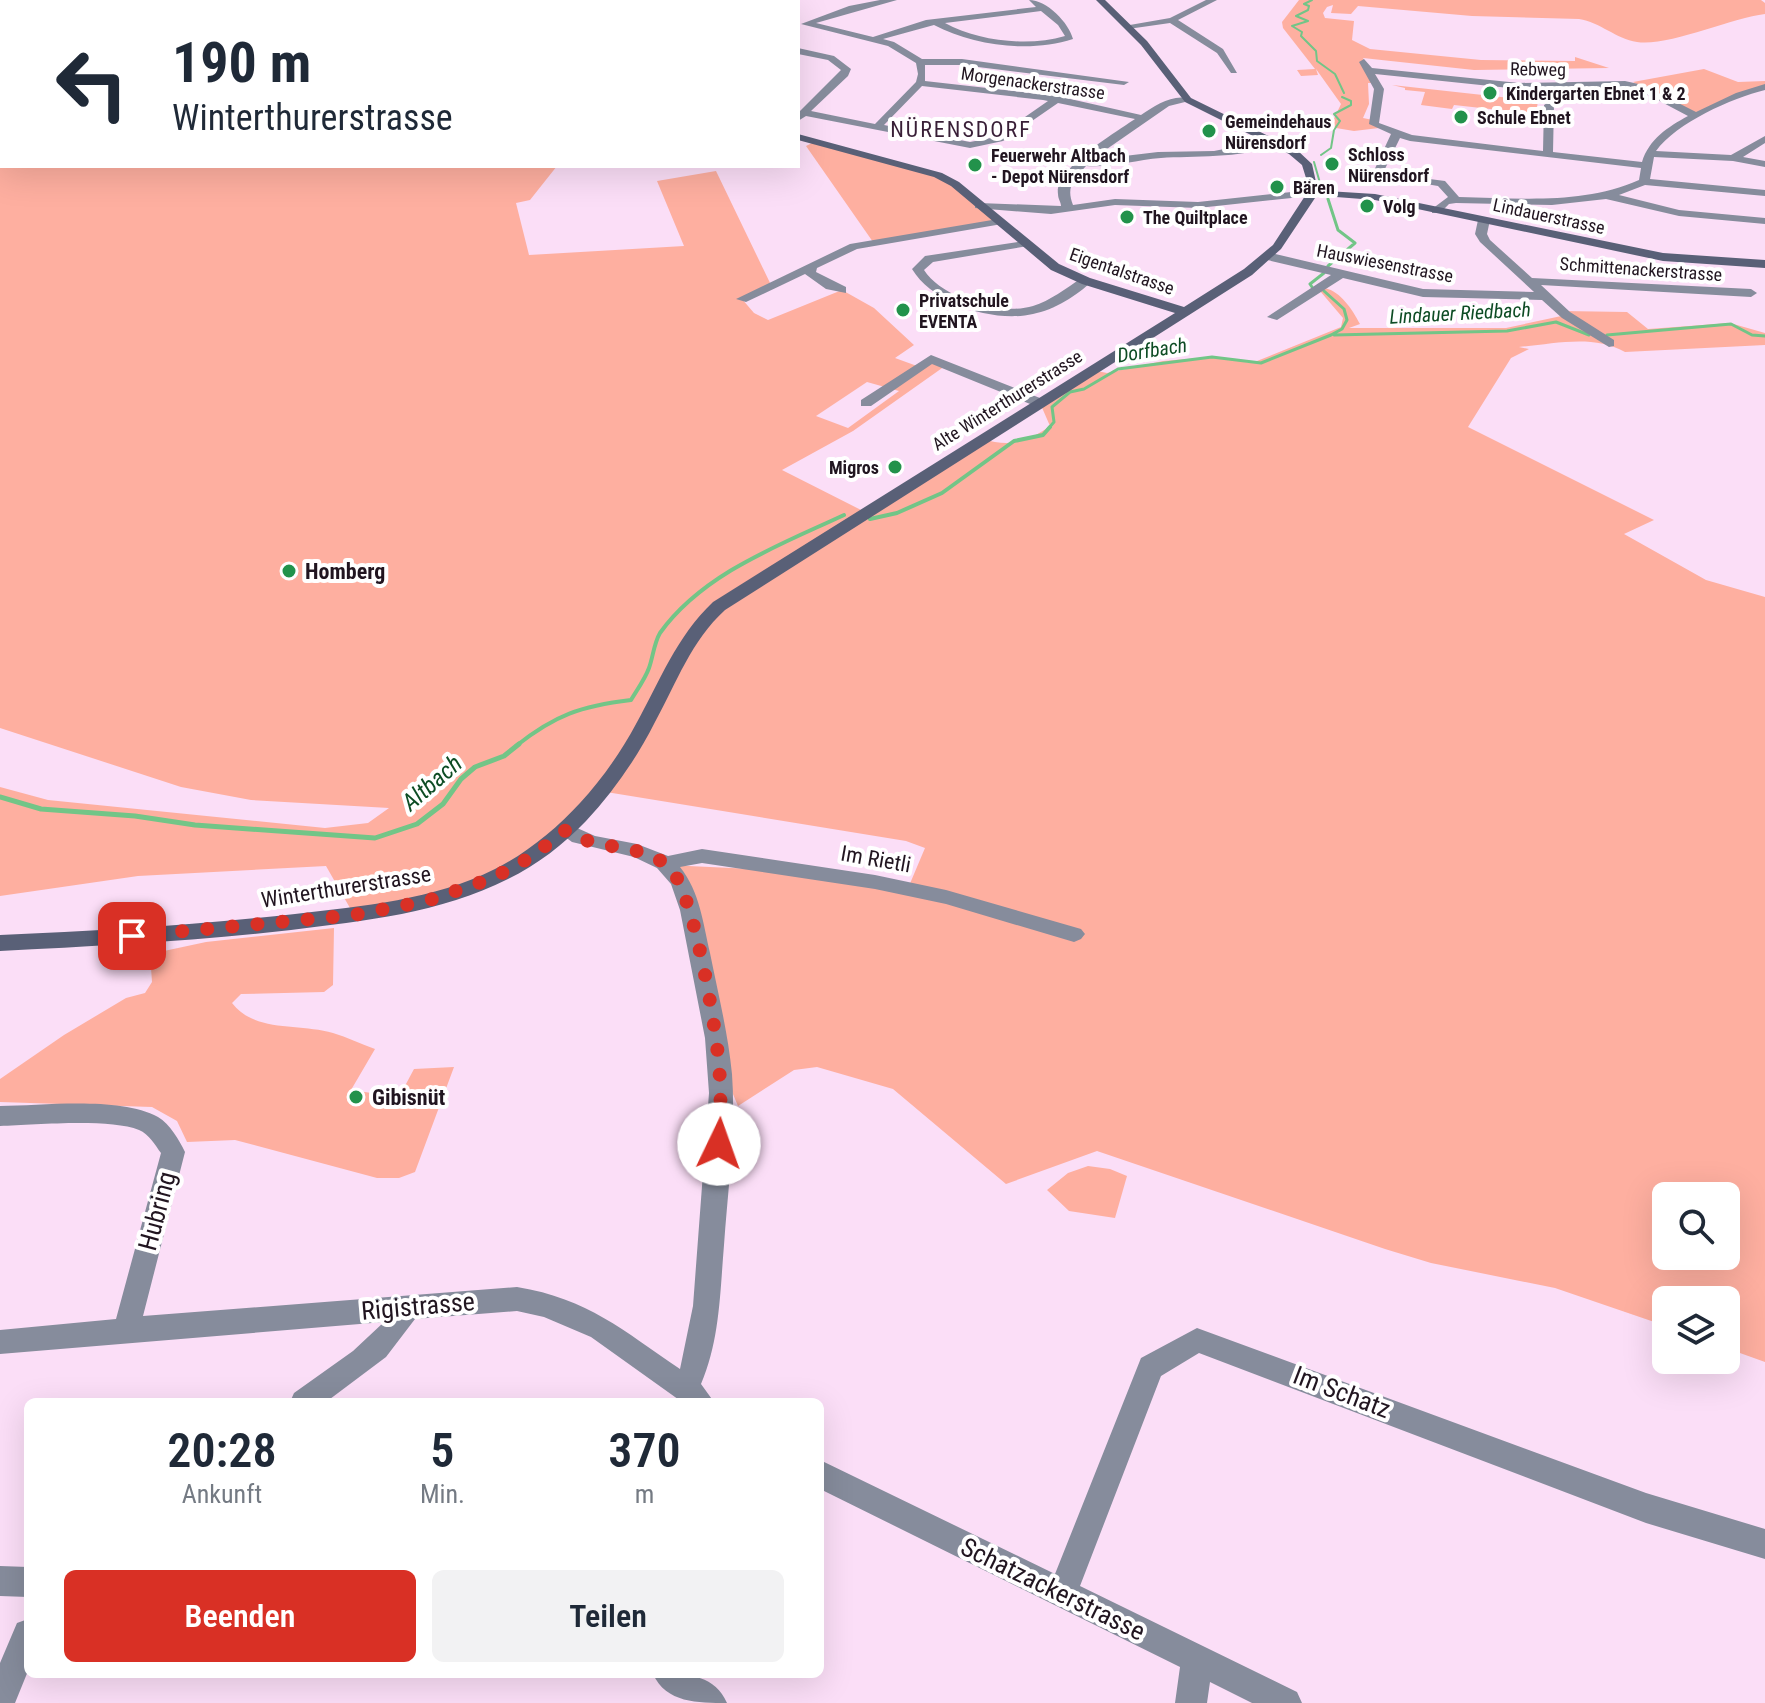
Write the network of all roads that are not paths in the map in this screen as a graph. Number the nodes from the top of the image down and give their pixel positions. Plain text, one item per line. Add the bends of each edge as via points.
1 (893, 0) edge
2 (1033, 0) edge
3 (1100, 0) edge
4 (1213, 0) edge
5 (1044, 8) junction
6 (1172, 20) junction
7 (936, 22) junction
8 (802, 25) edge
9 (1128, 26) junction
10 (875, 39) junction
11 (800, 51) edge
12 (920, 62) junction
13 (1234, 71) dead end
14 (1124, 82) dead end
15 (920, 83) junction
16 (1765, 87) edge
17 (1057, 99) junction
18 (1188, 100) junction
19 (1549, 105) dead end
20 (801, 116) edge
21 (1697, 116) junction
22 (1142, 118) junction
23 (877, 127) junction
24 (1396, 135) junction
25 (800, 138) edge
26 (1765, 139) edge
27 (1274, 142) junction
28 (1548, 154) junction
29 (1650, 154) junction
30 (1733, 158) junction
31 (1082, 163) junction
32 (1765, 164) edge
33 (1648, 166) junction
34 (1644, 182) junction
35 (1765, 193) edge
36 (1308, 194) junction
37 (1608, 196) junction
38 (1456, 200) junction
39 (979, 206) junction
40 (1066, 208) junction
41 (1436, 211) junction
42 (1484, 220) junction
43 (1765, 221) edge
44 (998, 222) junction
45 (1024, 244) junction
46 (1267, 256) junction
47 (1765, 264) edge
48 (811, 265) junction
49 (1341, 274) junction
50 (1086, 281) junction
51 (1528, 281) junction
52 (842, 290) dead end
53 (1751, 293) dead end
54 (1544, 296) junction
55 (742, 299) dead end
56 (1183, 311) junction
57 (1273, 317) dead end
58 (1609, 343) dead end
59 (866, 403) dead end
60 (1040, 403) junction
61 (746, 587) joint
62 (566, 830) junction
63 (667, 865) junction
64 (1074, 934) dead end
65 (0, 943) edge
66 (0, 1116) edge
67 (408, 1307) junction
68 (126, 1330) junction
69 (0, 1342) edge
70 (693, 1394) edge
71 (309, 1398) edge
72 (824, 1476) edge
73 (1765, 1544) edge
74 (0, 1581) edge
75 (24, 1582) edge
76 (1062, 1594) junction
77 (24, 1644) edge
78 (1197, 1660) junction
79 (675, 1678) edge
80 (0, 1701) edge
81 (711, 1703) edge
82 (1191, 1703) edge
83 (1286, 1703) edge

1 - 8 street
2 - 5 street
3 - 9 main road
4 - 6 street
5 - 7 street
5 - 7 street via 1070,37 984,39
6 - 9 street
6 - 13 street via 1220,51
7 - 10 street
8 - 10 street
9 - 18 main road
10 - 12 street
11 - 20 street via 831,58 846,69
12 - 14 street via 962,62
12 - 15 street
15 - 17 street, Morgenackerstrasse
15 - 23 street
16 - 21 street
17 - 22 street, Morgenackerstrasse
17 - 23 street via 984,144 954,144
18 - 22 street via 1166,103
18 - 27 main road
19 - 28 street
20 - 23 street
21 - 24 street, Rebweg via 1625,84 1519,86 1368,66 1379,89 1374,124
21 - 29 street via 1664,137
22 - 31 street
24 - 28 street
24 - 38 street via 1377,175 1441,183
25 - 39 main road, Eigentalstrasse via 933,173
26 - 30 street
27 - 31 street via 1214,154
27 - 36 main road via 1307,164
28 - 33 street
29 - 30 street
29 - 33 street
30 - 32 street
31 - 40 street via 1066,181
33 - 34 street
34 - 35 street
34 - 37 street
36 - 40 street via 1198,205 1129,202
36 - 41 main road, Lindauerstrasse via 1375,197
36 - 46 main road, Alte Winterthurerstrasse
37 - 38 street
37 - 43 street via 1679,213
38 - 41 street
39 - 40 street
39 - 44 main road, Eigentalstrasse
41 - 42 main road, Lindauerstrasse
42 - 47 main road, Lindauerstrasse via 1663,257
42 - 51 street via 1481,234 1486,242
44 - 45 main road, Eigentalstrasse
44 - 48 street via 854,246
45 - 50 main road, Eigentalstrasse
45 - 50 street via 929,259 918,269 945,293 1001,312 1041,307
46 - 49 street, Hauswiesenstrasse
46 - 56 main road, Alte Winterthurerstrasse
48 - 52 street via 814,277
48 - 55 street
49 - 54 street, Hauswiesenstrasse via 1451,296
49 - 57 street
50 - 56 main road, Eigentalstrasse
51 - 53 street, Schmittenackerstrasse
51 - 54 street
54 - 58 street
56 - 60 main road, Alte Winterthurerstrasse
59 - 60 street via 931,359
60 - 61 main road, Alte Winterthurerstrasse
61 - 62 main road, Winterthurerstrasse via 698,625 627,755
62 - 63 street via 580,840 636,849
62 - 65 main road, Winterthurerstrasse via 493,878 401,907 218,929
63 - 64 street, Im Rietli via 702,856 875,882
63 - 70 street via 682,884 694,928 721,1093 704,1327
66 - 68 street, Hubring via 146,1121 173,1152
67 - 68 street, Rigistrasse
67 - 70 street, Rigistrasse via 517,1299 548,1304 589,1321
67 - 71 street via 388,1338
68 - 69 street
72 - 76 street, Schatzackerstrasse
73 - 76 street, Im Schatz via 1646,1508 1197,1340 1151,1367
74 - 75 street
76 - 78 street, Schatzackerstrasse
77 - 80 street
78 - 82 street
78 - 83 street, Schatzackerstrasse
79 - 81 street

